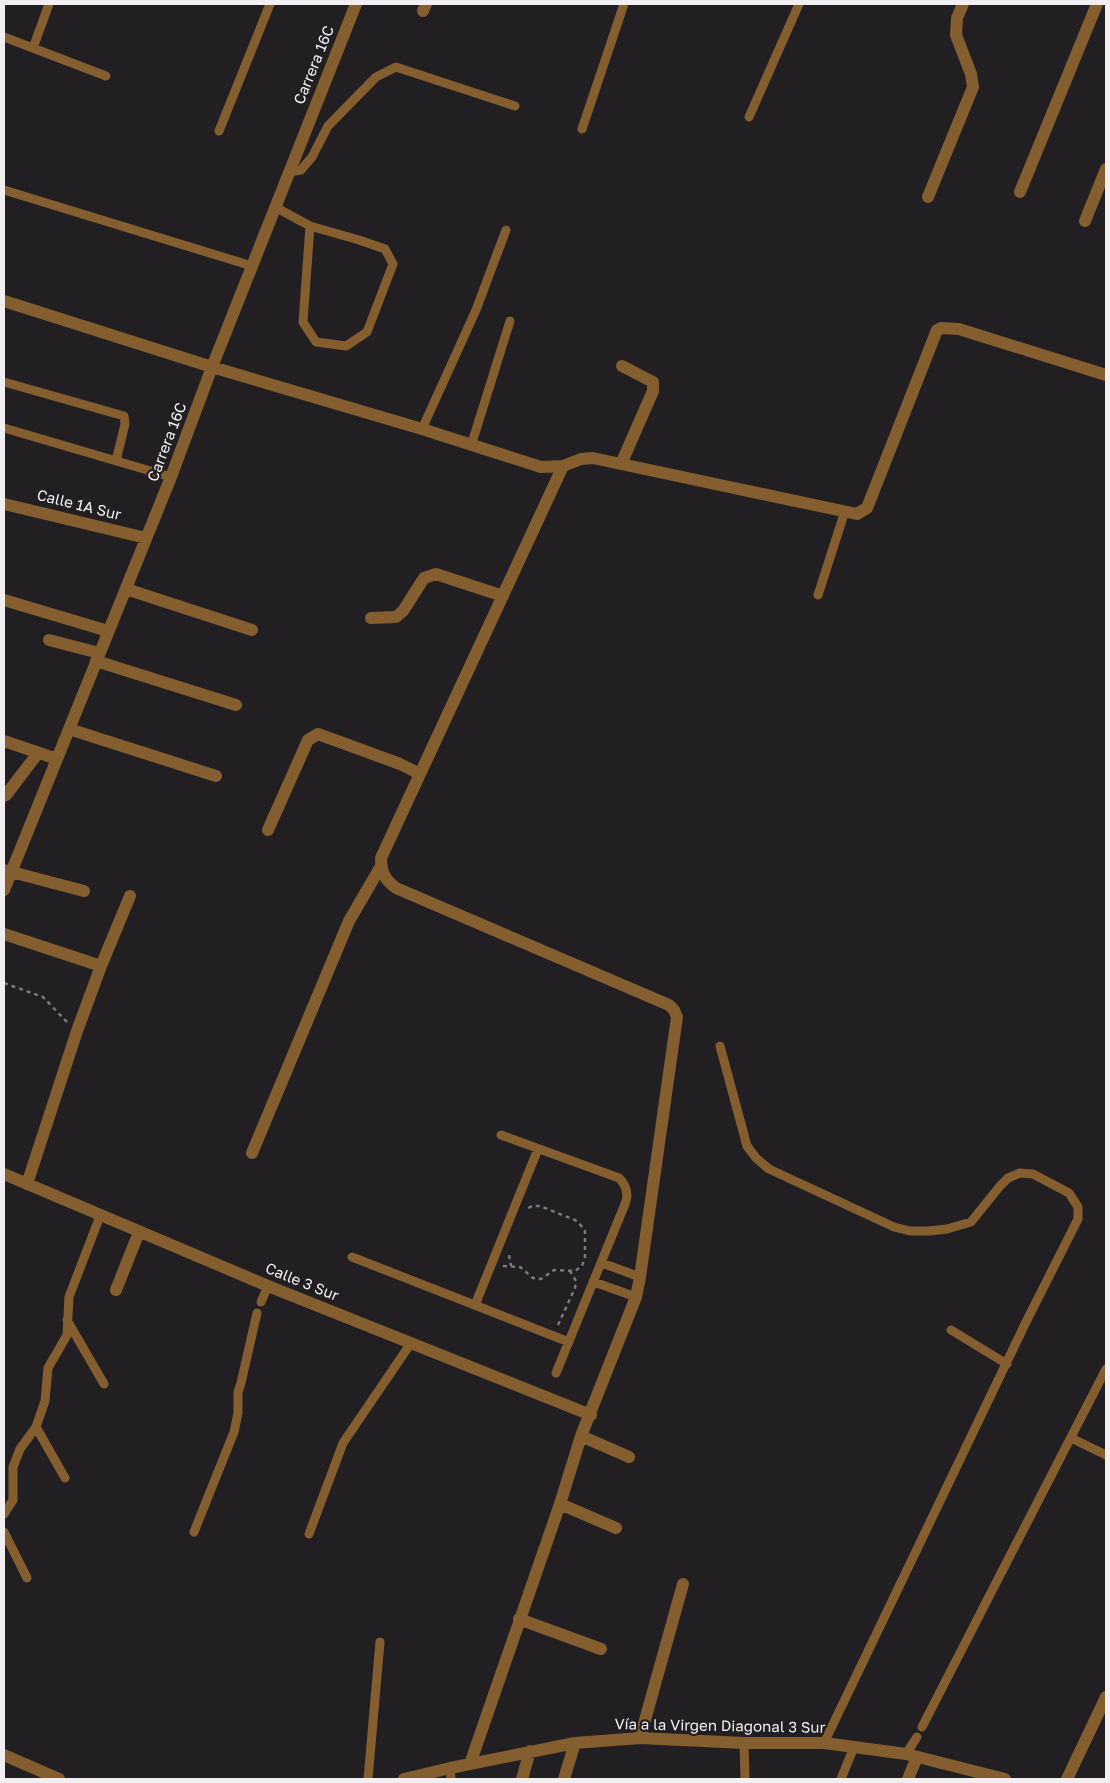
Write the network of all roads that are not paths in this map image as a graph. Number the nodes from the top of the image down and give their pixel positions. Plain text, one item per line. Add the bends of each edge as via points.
1 (49, 4) edge
2 (270, 4) edge
3 (356, 4) edge
4 (624, 4) edge
5 (800, 4) edge
6 (963, 4) edge
7 (1097, 4) edge
8 (4, 38) edge
9 (33, 48) junction
10 (106, 76) dead end
11 (515, 106) dead end
12 (749, 117) dead end
13 (582, 129) dead end
14 (220, 131) dead end
15 (1106, 169) edge
16 (289, 172) junction
17 (4, 190) edge
18 (1020, 192) dead end
19 (928, 197) dead end
20 (275, 207) junction
21 (1085, 221) dead end
22 (310, 226) junction
23 (506, 230) dead end
24 (252, 266) junction
25 (4, 302) edge
26 (510, 320) dead end
27 (622, 366) dead end
28 (212, 367) junction
29 (1106, 375) edge
30 (4, 382) edge
31 (4, 428) edge
32 (422, 429) junction
33 (470, 446) junction
34 (116, 461) junction
35 (621, 464) junction
36 (563, 466) junction
37 (171, 477) junction
38 (4, 504) edge
39 (845, 511) junction
40 (146, 538) junction
41 (126, 589) junction
42 (818, 595) dead end
43 (503, 596) junction
44 (4, 600) edge
45 (371, 618) dead end
46 (252, 630) dead end
47 (108, 631) junction
48 (49, 640) dead end
49 (98, 657) junction
50 (236, 705) dead end
51 (69, 729) junction
52 (4, 741) edge
53 (38, 752) junction
54 (56, 759) junction
55 (420, 774) junction
56 (216, 776) dead end
57 (4, 796) edge
58 (268, 830) dead end
59 (381, 866) junction
60 (7, 871) edge
61 (4, 890) edge
62 (84, 892) dead end
63 (130, 896) dead end
64 (4, 934) edge
65 (101, 966) junction
66 (720, 1046) dead end
67 (501, 1135) dead end
68 (538, 1149) junction
69 (252, 1153) dead end
70 (4, 1174) edge
71 (27, 1184) junction
72 (100, 1216) junction
73 (138, 1232) junction
74 (352, 1257) dead end
75 (602, 1263) junction
76 (640, 1277) junction
77 (594, 1282) junction
78 (268, 1286) junction
79 (116, 1290) dead end
80 (636, 1297) junction
81 (261, 1302) dead end
82 (475, 1305) junction
83 (257, 1313) dead end
84 (67, 1319) junction
85 (951, 1330) dead end
86 (569, 1342) junction
87 (411, 1343) junction
88 (1007, 1364) junction
89 (1106, 1369) edge
90 (556, 1373) dead end
91 (104, 1384) dead end
92 (591, 1415) junction
93 (36, 1427) junction
94 (582, 1436) junction
95 (1071, 1438) junction
96 (1106, 1455) edge
97 (629, 1457) dead end
98 (65, 1478) dead end
99 (560, 1504) junction
100 (4, 1514) edge
101 (616, 1528) dead end
102 (4, 1532) edge
103 (194, 1532) dead end
104 (309, 1534) dead end
105 (27, 1578) dead end
106 (684, 1584) dead end
107 (519, 1619) junction
108 (380, 1642) dead end
109 (601, 1650) dead end
110 (1106, 1697) edge
111 (922, 1727) dead end
112 (917, 1736) dead end
113 (640, 1738) junction
114 (575, 1743) junction
115 (744, 1743) junction
116 (824, 1743) junction
117 (854, 1747) junction
118 (530, 1751) junction
119 (4, 1755) edge
120 (911, 1756) junction
121 (470, 1764) junction
122 (450, 1774) edge
123 (59, 1779) edge
124 (368, 1779) edge
125 (404, 1779) edge
126 (522, 1779) edge
127 (564, 1779) edge
128 (745, 1779) edge
129 (841, 1779) edge
130 (908, 1779) edge
131 (1005, 1779) edge
132 (1066, 1779) edge

1 - 9 lane
2 - 14 lane
3 - 16 street, Carrera 16C
4 - 13 lane
5 - 12 lane
6 - 19 street via 957,18 956,35 973,87
7 - 18 street
8 - 9 lane
9 - 10 lane
11 - 16 lane via 396,67 376,77 328,126 312,157 301,170
15 - 21 street
16 - 20 street, Carrera 16C
17 - 24 lane
20 - 22 lane
20 - 24 street, Carrera 16C
22 - 22 lane via 303,322 316,342 346,346 367,332 393,264 385,249
23 - 32 lane via 476,310
24 - 28 street, Carrera 16C
25 - 28 street
26 - 33 lane
27 - 35 street via 653,382 653,391
28 - 32 street
28 - 37 street, Carrera 16C
29 - 39 street via 959,329 937,330 867,508 857,514
30 - 34 lane via 124,416
31 - 34 lane
32 - 33 street
33 - 36 street via 541,467
34 - 37 lane
35 - 36 street via 593,458
35 - 39 street
36 - 43 street
37 - 40 street, Carrera 16C
38 - 40 street, Calle 1A Sur
39 - 42 lane
40 - 41 street, Carrera 16C
41 - 46 street
41 - 47 street, Carrera 16C
43 - 45 street via 436,574 424,578 396,617
43 - 55 street
44 - 47 street
47 - 49 street, Carrera 16C
48 - 49 street
49 - 50 street
49 - 51 street, Carrera 16C
51 - 54 street, Carrera 16C
51 - 56 street
52 - 53 street
53 - 54 street
53 - 57 street
54 - 60 street, Carrera 16C
55 - 58 street via 318,734 308,740
55 - 59 street via 381,858
59 - 69 street via 350,921
59 - 76 street via 388,882 396,888 669,1005 674,1010 677,1017
60 - 61 street, Carrera 16C
60 - 62 street
63 - 65 street
64 - 65 street
65 - 71 street
66 - 88 lane via 747,1146 756,1158 769,1169 894,1227 929,1231 971,1222 1008,1178 1020,1173 1032,1174 1069,1193 1078,1207 1078,1219
67 - 68 lane
68 - 75 lane via 623,1182 627,1199
68 - 82 lane
70 - 71 street, Calle 3 Sur
71 - 72 street, Calle 3 Sur
72 - 73 street, Calle 3 Sur
72 - 84 lane via 69,1297
73 - 78 street, Calle 3 Sur
73 - 79 street
74 - 82 lane
75 - 76 lane
75 - 77 lane
76 - 80 street
77 - 80 lane
77 - 86 lane
78 - 81 lane
78 - 87 street, Calle 3 Sur
80 - 92 street
82 - 86 lane
83 - 103 lane via 238,1392 238,1422
84 - 91 lane
84 - 93 lane via 67,1335 48,1368 45,1401
85 - 88 lane
86 - 90 lane
87 - 92 street, Calle 3 Sur
87 - 104 lane via 343,1443
88 - 116 lane
89 - 95 lane
92 - 94 street
93 - 98 lane
93 - 100 lane via 20,1449 13,1468 13,1500
94 - 97 street
94 - 99 street
95 - 96 lane
95 - 111 lane
99 - 101 street
99 - 107 street
102 - 105 lane
106 - 113 street
107 - 109 street
107 - 121 street
108 - 124 lane
110 - 132 street
112 - 120 lane
113 - 114 street, Vía a la Virgen Diagonal 3 Sur
113 - 115 street, Vía a la Virgen Diagonal 3 Sur
114 - 118 street, Vía a la Virgen Diagonal 3 Sur
114 - 127 street
115 - 116 street, Vía a la Virgen Diagonal 3 Sur
115 - 128 lane
116 - 117 street, Vía a la Virgen Diagonal 3 Sur
117 - 120 street, Vía a la Virgen Diagonal 3 Sur
117 - 129 lane
118 - 121 street, Vía a la Virgen Diagonal 3 Sur
118 - 126 street
119 - 123 street
120 - 130 street
120 - 131 street, Vía a la Virgen Diagonal 3 Sur
121 - 122 street, Vía a la Virgen Diagonal 3 Sur
122 - 125 street, Vía a la Virgen Diagonal 3 Sur

